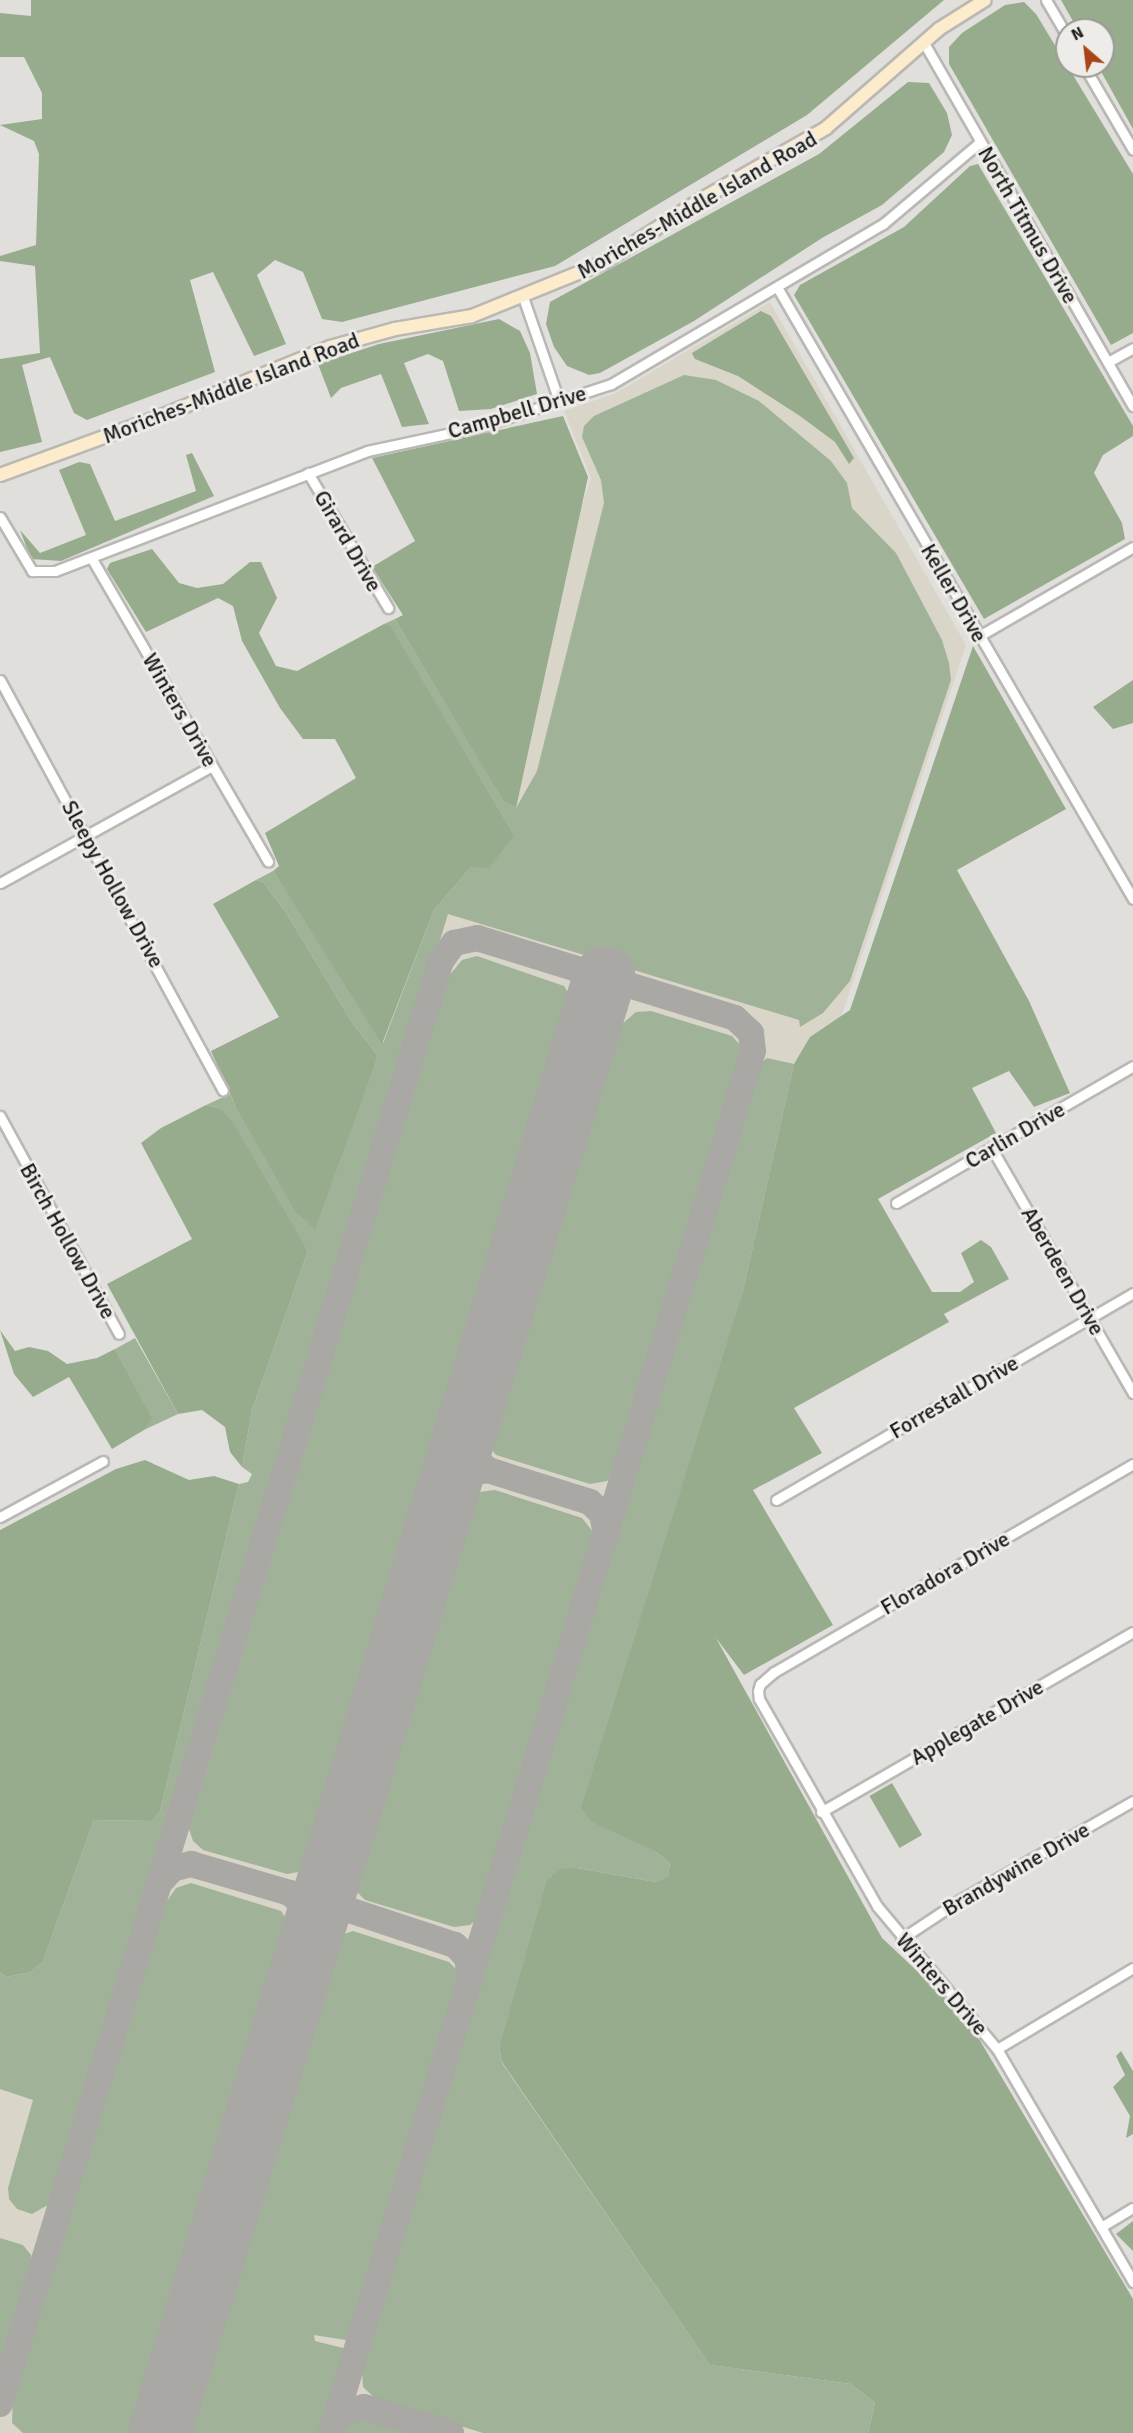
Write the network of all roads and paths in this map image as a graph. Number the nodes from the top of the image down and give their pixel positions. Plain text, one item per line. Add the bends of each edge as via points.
1 (985, 0) edge
2 (1046, 0) edge
3 (1056, 18) edge
4 (924, 43) junction
5 (1091, 78) edge
6 (980, 142) junction
7 (1133, 150) edge
8 (777, 287) junction
9 (523, 297) junction
10 (1133, 348) edge
11 (1108, 362) junction
12 (559, 401) junction
13 (1133, 406) edge
14 (308, 473) junction
15 (0, 475) edge
16 (0, 517) edge
17 (1133, 547) edge
18 (92, 559) junction
19 (388, 609) dead end
20 (979, 636) junction
21 (0, 680) edge
22 (212, 766) junction
23 (86, 837) junction
24 (268, 861) dead end
25 (0, 883) edge
26 (1133, 899) edge
27 (1133, 1066) edge
28 (223, 1090) dead end
29 (0, 1116) edge
30 (993, 1149) junction
31 (896, 1203) dead end
32 (1133, 1293) edge
33 (1090, 1318) junction
34 (119, 1334) dead end
35 (1133, 1393) edge
36 (102, 1461) dead end
37 (1133, 1464) edge
38 (776, 1500) dead end
39 (0, 1517) edge
40 (1133, 1632) edge
41 (760, 1684) joint
42 (1133, 1801) edge
43 (821, 1812) junction
44 (901, 1939) junction
45 (1133, 1968) edge
46 (997, 2049) junction
47 (1133, 2208) edge
48 (1101, 2227) junction
49 (1133, 2282) edge

1 - 4 main road, Moriches-Middle Island Road via 955,16
2 - 3 street
4 - 6 street, North Titmus Drive
4 - 9 main road, Moriches-Middle Island Road via 826,128 700,200 605,262
5 - 7 street
6 - 8 street, Campbell Drive via 899,213
6 - 11 street, North Titmus Drive
8 - 12 street, Campbell Drive via 610,384
8 - 20 street, Keller Drive
9 - 12 street
9 - 15 main road, Moriches-Middle Island Road via 472,316 395,329 330,347 156,418
10 - 11 street
11 - 13 street, North Titmus Drive
12 - 14 street, Campbell Drive via 480,427 394,442
14 - 18 street, Campbell Drive
14 - 19 street, Girard Drive
16 - 18 street, Campbell Drive via 32,571 55,571
17 - 20 street
18 - 22 street, Winters Drive
20 - 26 street, Keller Drive
21 - 23 street, Sleepy Hollow Drive
22 - 23 street
22 - 24 street, Winters Drive
23 - 25 street
23 - 28 street, Sleepy Hollow Drive
27 - 30 street, Carlin Drive
29 - 34 street, Birch Hollow Drive
30 - 31 street, Carlin Drive
30 - 33 street, Aberdeen Drive
32 - 33 street, Forrestall Drive
33 - 35 street, Aberdeen Drive
33 - 38 street, Forrestall Drive
36 - 39 street
37 - 41 street, Floradora Drive via 774,1672
40 - 43 street, Applegate Drive
41 - 43 street, Winters Drive via 759,1699
42 - 44 street, Brandywine Drive via 960,1900
43 - 44 street, Winters Drive
44 - 46 street, Winters Drive via 964,2006
45 - 46 street
46 - 48 street, Winters Drive
47 - 48 street
48 - 49 street, Winters Drive

